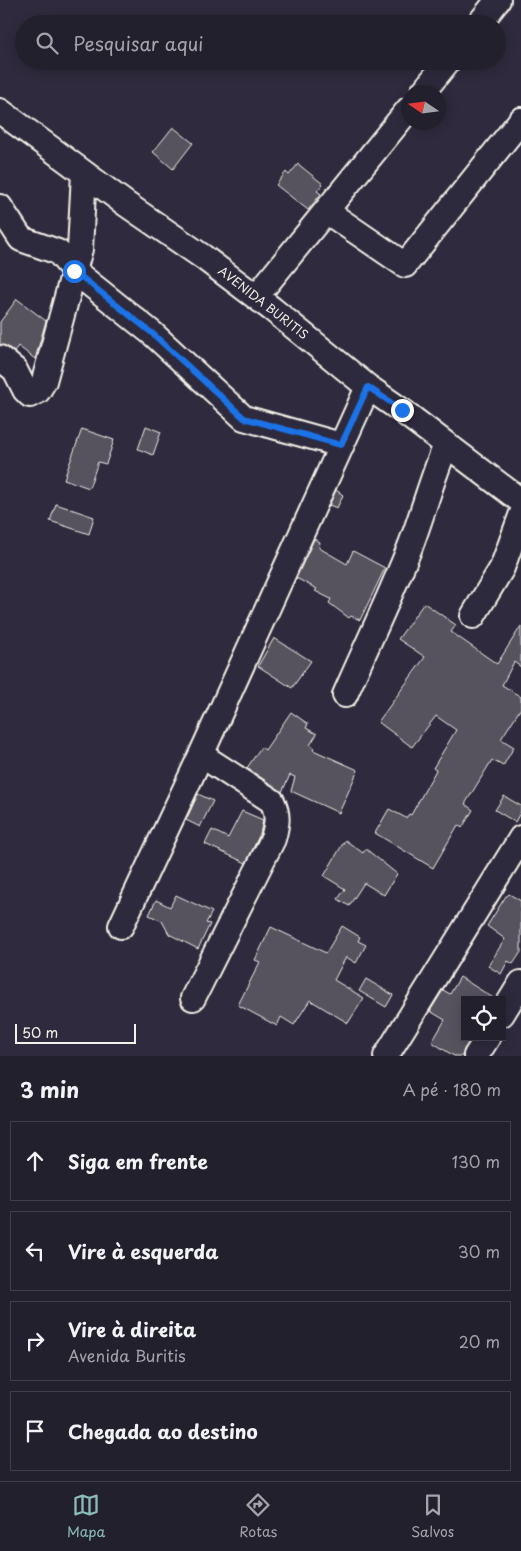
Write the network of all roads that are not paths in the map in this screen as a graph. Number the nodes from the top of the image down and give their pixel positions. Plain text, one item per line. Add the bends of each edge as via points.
1 (498, 0) edge
2 (486, 15) edge
3 (441, 70) edge
4 (429, 85) edge
5 (0, 111) edge
6 (401, 119) edge
7 (521, 120) edge
8 (84, 173) junction
9 (0, 207) edge
10 (326, 211) junction
11 (74, 271) junction
12 (256, 297) junction
13 (0, 358) edge
14 (368, 387) junction
15 (341, 445) junction
16 (446, 445) junction
17 (521, 502) edge
18 (521, 516) edge
19 (473, 616) dead end
20 (345, 695) dead end
21 (201, 755) junction
22 (521, 838) edge
23 (121, 926) dead end
24 (521, 983) edge
25 (193, 998) dead end
26 (506, 1007) edge
27 (485, 1041) edge
28 (386, 1056) edge
29 (476, 1056) edge

1 - 2 street
3 - 4 street
5 - 8 street, AVENIDA BURITIS
6 - 10 street
7 - 10 street via 405,265
8 - 11 street via 80,250
8 - 12 street, AVENIDA BURITIS
9 - 11 street via 21,238 58,252
10 - 12 street
11 - 13 street via 44,381 38,391 30,395 16,370
11 - 15 street via 153,334 244,418
12 - 14 street, AVENIDA BURITIS
14 - 15 street
14 - 16 street, AVENIDA BURITIS
15 - 21 street
16 - 17 street, AVENIDA BURITIS
16 - 20 street via 410,548
18 - 19 street via 502,568
21 - 23 street
21 - 25 street via 272,801 278,824
22 - 28 street
24 - 26 street
27 - 29 street

